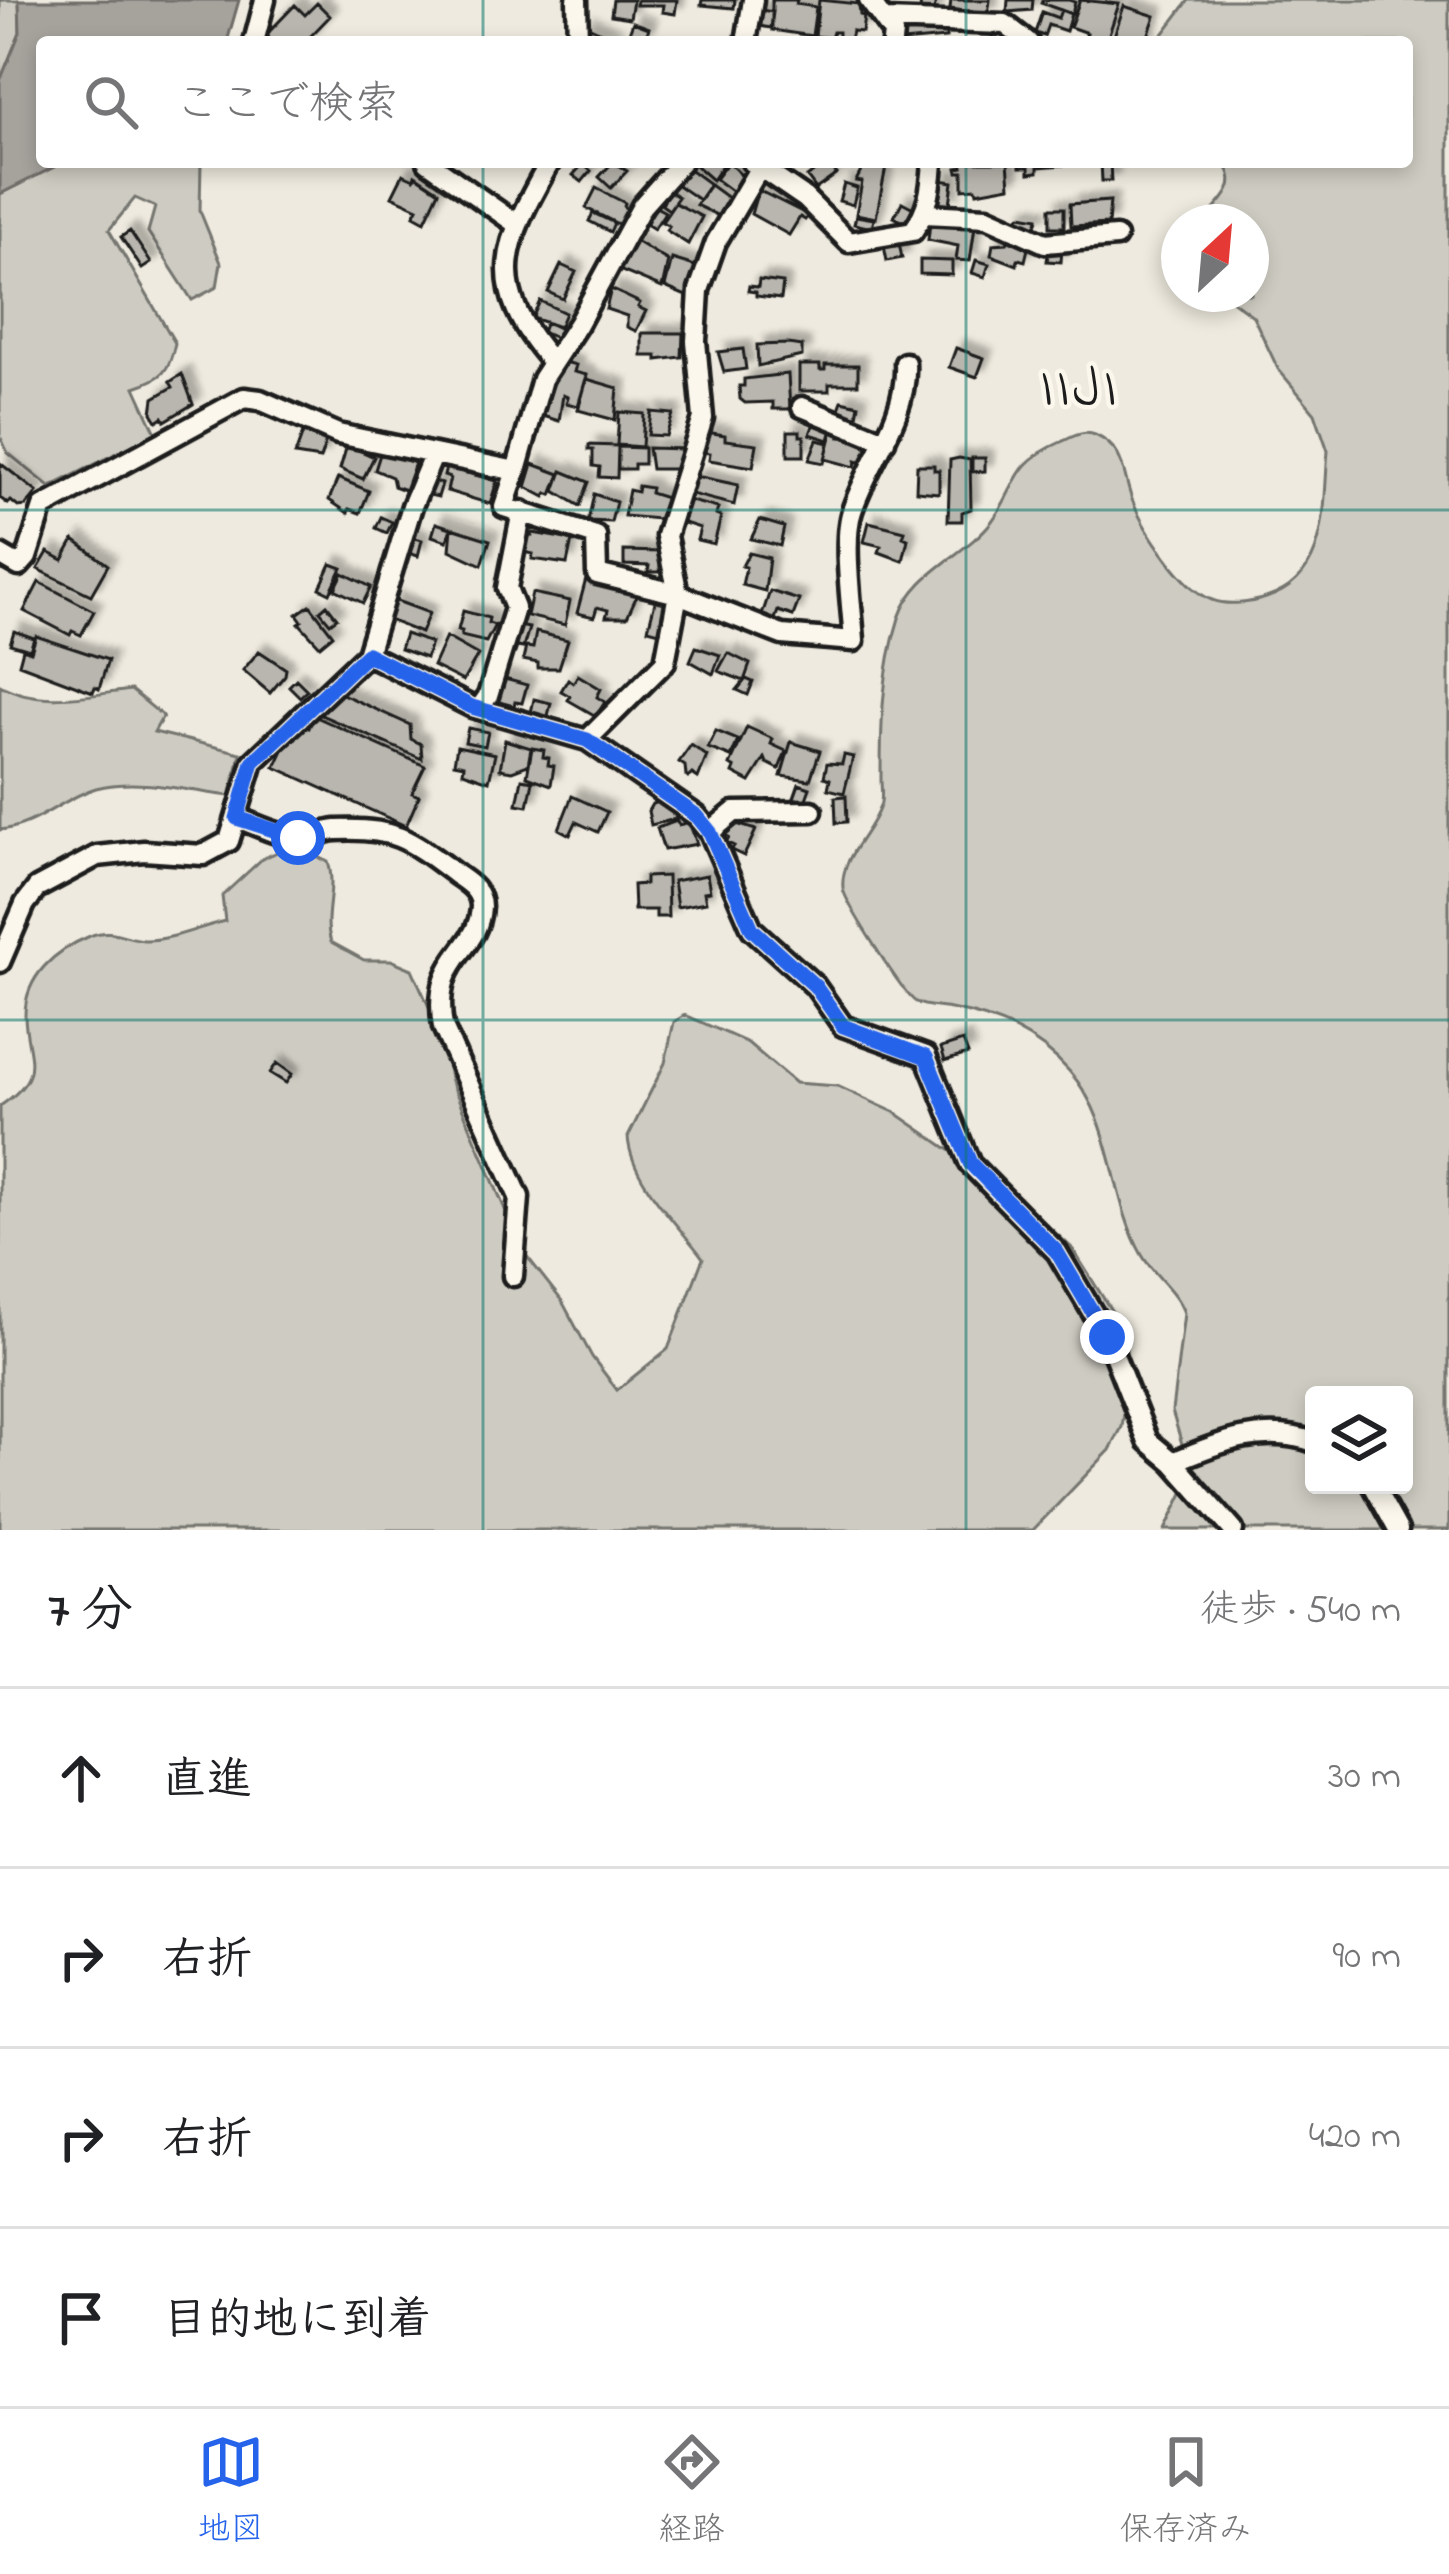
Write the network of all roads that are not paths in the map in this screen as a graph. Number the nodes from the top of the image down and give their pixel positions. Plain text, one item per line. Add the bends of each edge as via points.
1 (265, 0) edge
2 (577, 0) edge
3 (754, 0) edge
4 (868, 0) edge
5 (884, 20) junction
6 (256, 36) edge
7 (578, 36) edge
8 (747, 36) edge
9 (893, 36) edge
10 (1020, 36) edge
11 (437, 168) edge
12 (547, 168) edge
13 (676, 168) edge
14 (754, 168) edge
15 (760, 168) edge
16 (932, 168) edge
17 (926, 214) junction
18 (515, 223) junction
19 (1116, 237) dead end
20 (552, 362) junction
21 (905, 363) dead end
22 (802, 407) dead end
23 (885, 441) junction
24 (433, 455) junction
25 (516, 471) junction
26 (522, 511) junction
27 (0, 555) edge
28 (679, 594) junction
29 (367, 654) junction
30 (479, 709) junction
31 (587, 740) junction
32 (812, 811) dead end
33 (237, 818) junction
34 (710, 832) junction
35 (0, 962) edge
36 (513, 1276) dead end
37 (1305, 1440) edge
38 (1173, 1462) junction
39 (1378, 1494) edge
40 (1234, 1530) edge
41 (1397, 1530) edge

1 - 6 street
2 - 7 street
3 - 8 street
4 - 5 street
5 - 9 street
5 - 10 street via 1005,24
11 - 18 street
12 - 18 street
13 - 20 street via 642,206
14 - 28 street via 699,290 703,418 666,536
15 - 17 street via 849,242 913,231
16 - 17 street
17 - 19 street via 987,217 1045,243
18 - 20 street via 508,296
20 - 25 street
21 - 23 street
22 - 23 street
23 - 28 street via 850,515 854,641 782,635
24 - 25 street
24 - 27 street via 338,434 244,398 43,507 19,566
24 - 29 street
25 - 26 street via 504,507
26 - 28 street via 596,536 597,574
26 - 30 street via 507,588 515,608
28 - 31 street via 665,662
29 - 30 street
29 - 33 street via 253,762
30 - 31 street
31 - 34 street
32 - 34 street via 734,812
33 - 35 street via 230,841 203,855 97,856 38,887
33 - 36 street via 298,838 390,832 477,890 475,926 438,996 443,1027 519,1197
34 - 38 street via 752,929 815,986 843,1026 926,1057 970,1163 1057,1252 1107,1337 1148,1441
37 - 38 street via 1270,1434 1222,1441
38 - 40 street
39 - 41 street

